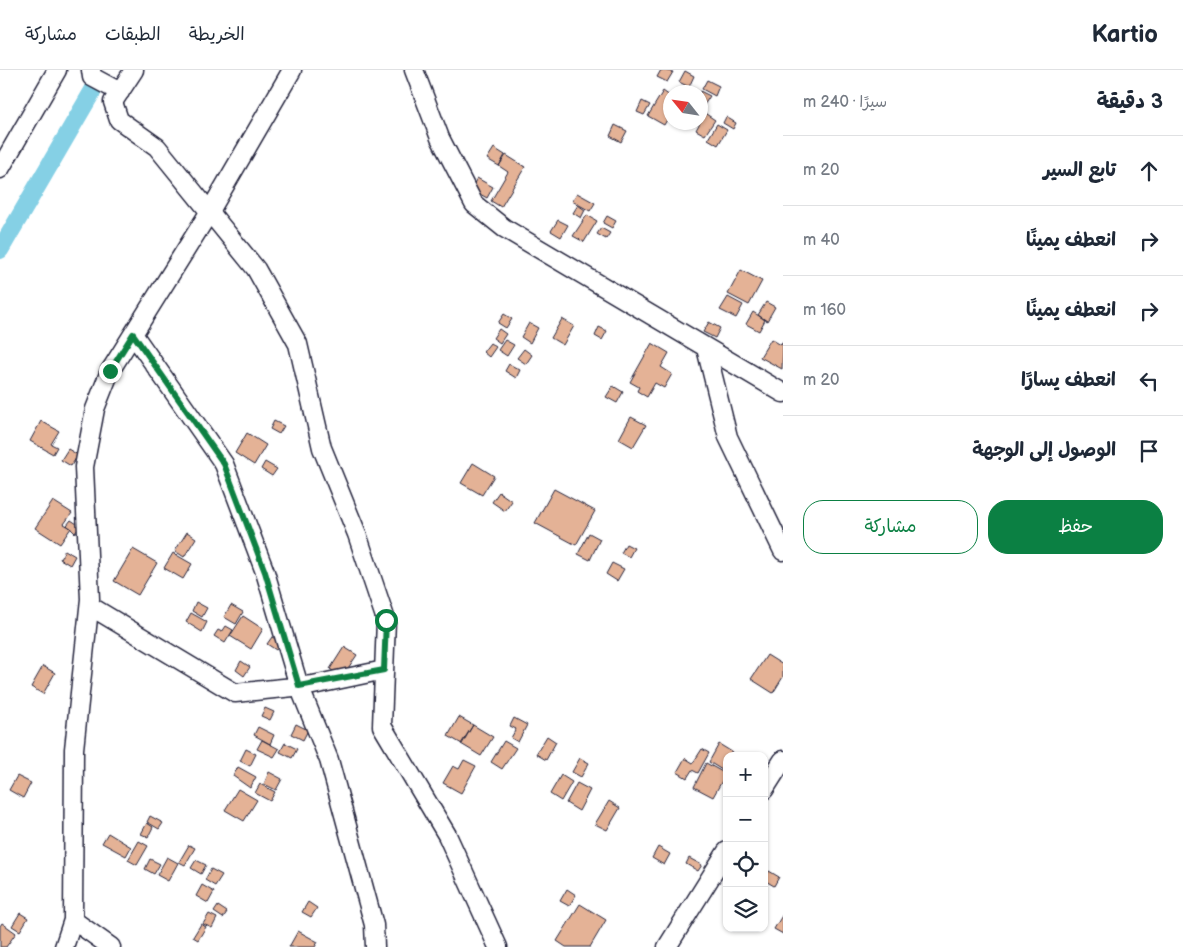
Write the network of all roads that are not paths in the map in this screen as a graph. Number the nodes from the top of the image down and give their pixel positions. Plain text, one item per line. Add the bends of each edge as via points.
1 (57, 70) edge
2 (91, 70) edge
3 (134, 70) edge
4 (292, 70) edge
5 (414, 70) edge
6 (120, 92) junction
7 (0, 169) edge
8 (210, 211) junction
9 (133, 334) junction
10 (706, 348) junction
11 (783, 393) edge
12 (783, 551) edge
13 (90, 606) junction
14 (384, 670) junction
15 (299, 686) junction
16 (783, 760) edge
17 (768, 784) edge
18 (723, 857) edge
19 (73, 920) junction
20 (64, 947) edge
21 (110, 947) edge
22 (375, 947) edge
23 (498, 947) edge
24 (667, 947) edge

1 - 7 street
2 - 6 street via 92,77
3 - 6 street
4 - 8 street
5 - 10 street via 440,138 474,204 504,228
6 - 8 street via 113,102 119,120 157,147
8 - 9 street
8 - 14 street via 256,268 298,344 322,448 357,534 386,620
9 - 13 street via 110,371 95,409 84,467
9 - 15 street via 224,464 265,572
10 - 11 street
10 - 12 street via 728,437
13 - 15 street via 235,693
13 - 19 street via 74,749
14 - 15 street
14 - 23 street via 382,726 447,835
15 - 22 street via 328,760 374,925
16 - 17 street
18 - 24 street
19 - 20 street
19 - 21 street

